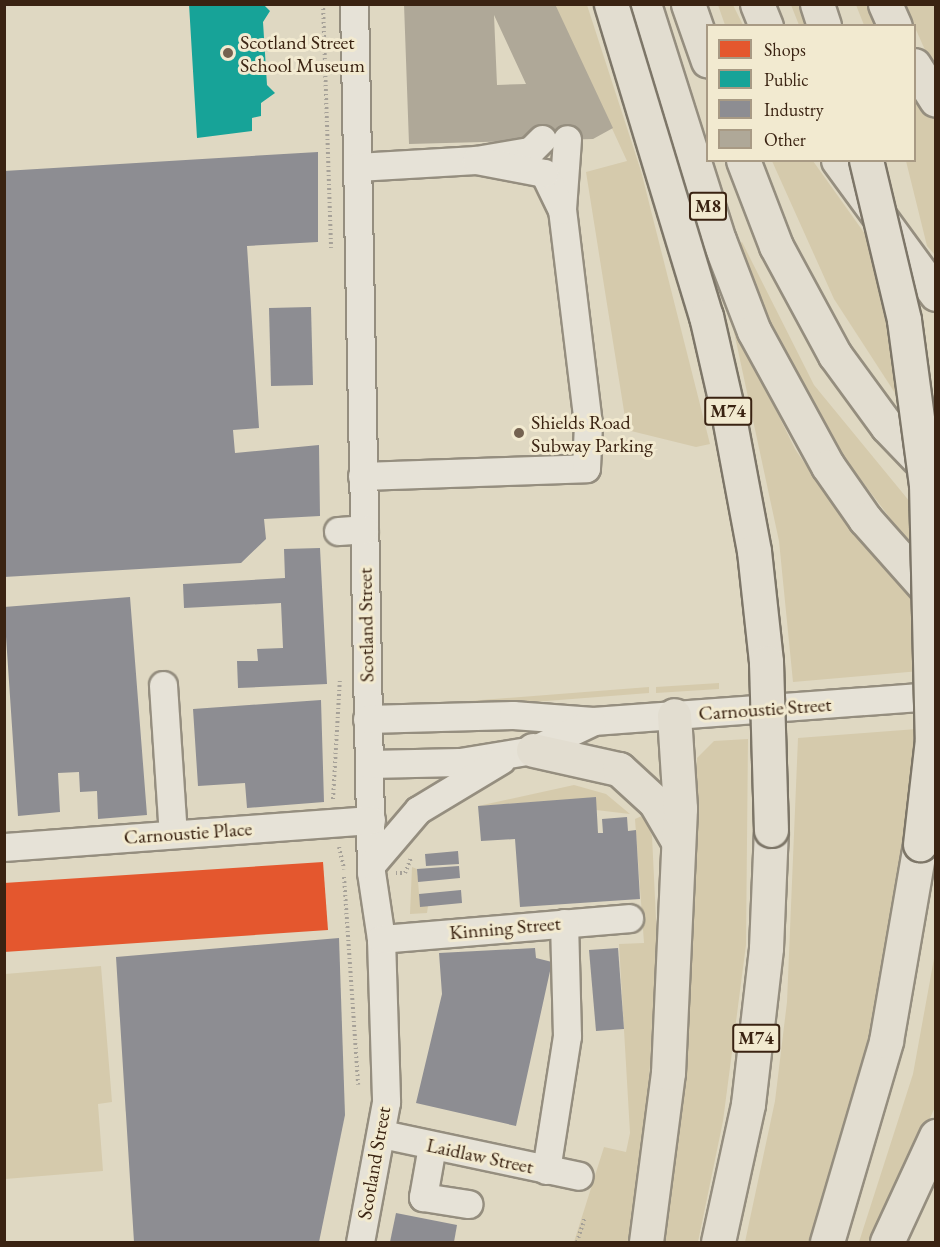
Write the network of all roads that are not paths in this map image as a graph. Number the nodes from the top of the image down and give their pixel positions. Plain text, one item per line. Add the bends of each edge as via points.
1 (354, 4) edge
2 (611, 4) edge
3 (644, 4) edge
4 (688, 4) edge
5 (757, 4) edge
6 (817, 4) edge
7 (885, 4) edge
8 (765, 24) edge
9 (823, 24) edge
10 (894, 24) edge
11 (706, 55) edge
12 (916, 67) edge
13 (936, 100) edge
14 (476, 160) junction
15 (744, 162) edge
16 (839, 162) edge
17 (866, 162) edge
18 (357, 167) junction
19 (562, 210) junction
20 (936, 294) edge
21 (362, 476) junction
22 (936, 476) edge
23 (936, 599) edge
24 (163, 685) dead end
25 (936, 696) edge
26 (674, 715) junction
27 (368, 719) junction
28 (593, 721) junction
29 (522, 752) junction
30 (369, 764) junction
31 (371, 820) junction
32 (173, 834) junction
33 (676, 838) junction
34 (4, 847) edge
35 (371, 865) junction
36 (629, 918) dead end
37 (564, 923) junction
38 (381, 939) junction
39 (382, 1134) junction
40 (936, 1136) edge
41 (432, 1146) junction
42 (546, 1170) junction
43 (579, 1176) dead end
44 (468, 1204) dead end
45 (360, 1242) edge
46 (646, 1242) edge
47 (718, 1242) edge
48 (827, 1242) edge
49 (887, 1242) edge

1 - 18 street, Scotland Street
2 - 47 highway, M74, bridge via 706,316 729,412 754,551 766,662 771,831 766,948 749,1094
3 - 23 highway, M8 via 719,240 789,400 865,519
4 - 11 highway
5 - 8 highway
6 - 9 highway
7 - 10 highway
12 - 13 highway
14 - 18 street
14 - 19 street via 544,173
14 - 19 street via 530,152 555,139
15 - 22 highway, M8 via 776,246 835,355 887,426
16 - 20 highway
17 - 48 highway, bridge via 904,320 926,484 932,739 920,844 886,1041
18 - 21 street, Scotland Street
19 - 21 street via 588,424 586,468
21 - 27 street, Scotland Street via 351,530
24 - 32 street
25 - 26 street, Carnoustie Street
26 - 28 street, Carnoustie Street
26 - 33 highway via 680,808
27 - 28 street, Carnoustie Street via 513,715
27 - 30 street, Scotland Street
28 - 29 street, Carnoustie Street
29 - 30 street, Carnoustie Street via 460,762
29 - 33 highway via 619,769 655,802
29 - 35 street, Carnoustie Street via 418,810
30 - 31 street, Scotland Street
31 - 32 street, Carnoustie Place
31 - 35 street, Scotland Street
32 - 34 street, Carnoustie Place
33 - 46 highway via 668,1073
35 - 38 street, Scotland Street
36 - 37 street, Kinning Street
37 - 38 street, Kinning Street
37 - 42 street via 567,1036
38 - 39 street, Scotland Street
39 - 41 street, Laidlaw Street
39 - 45 street, Scotland Street
40 - 49 highway
41 - 42 street, Laidlaw Street
41 - 44 street via 423,1197
42 - 43 street, Laidlaw Street

